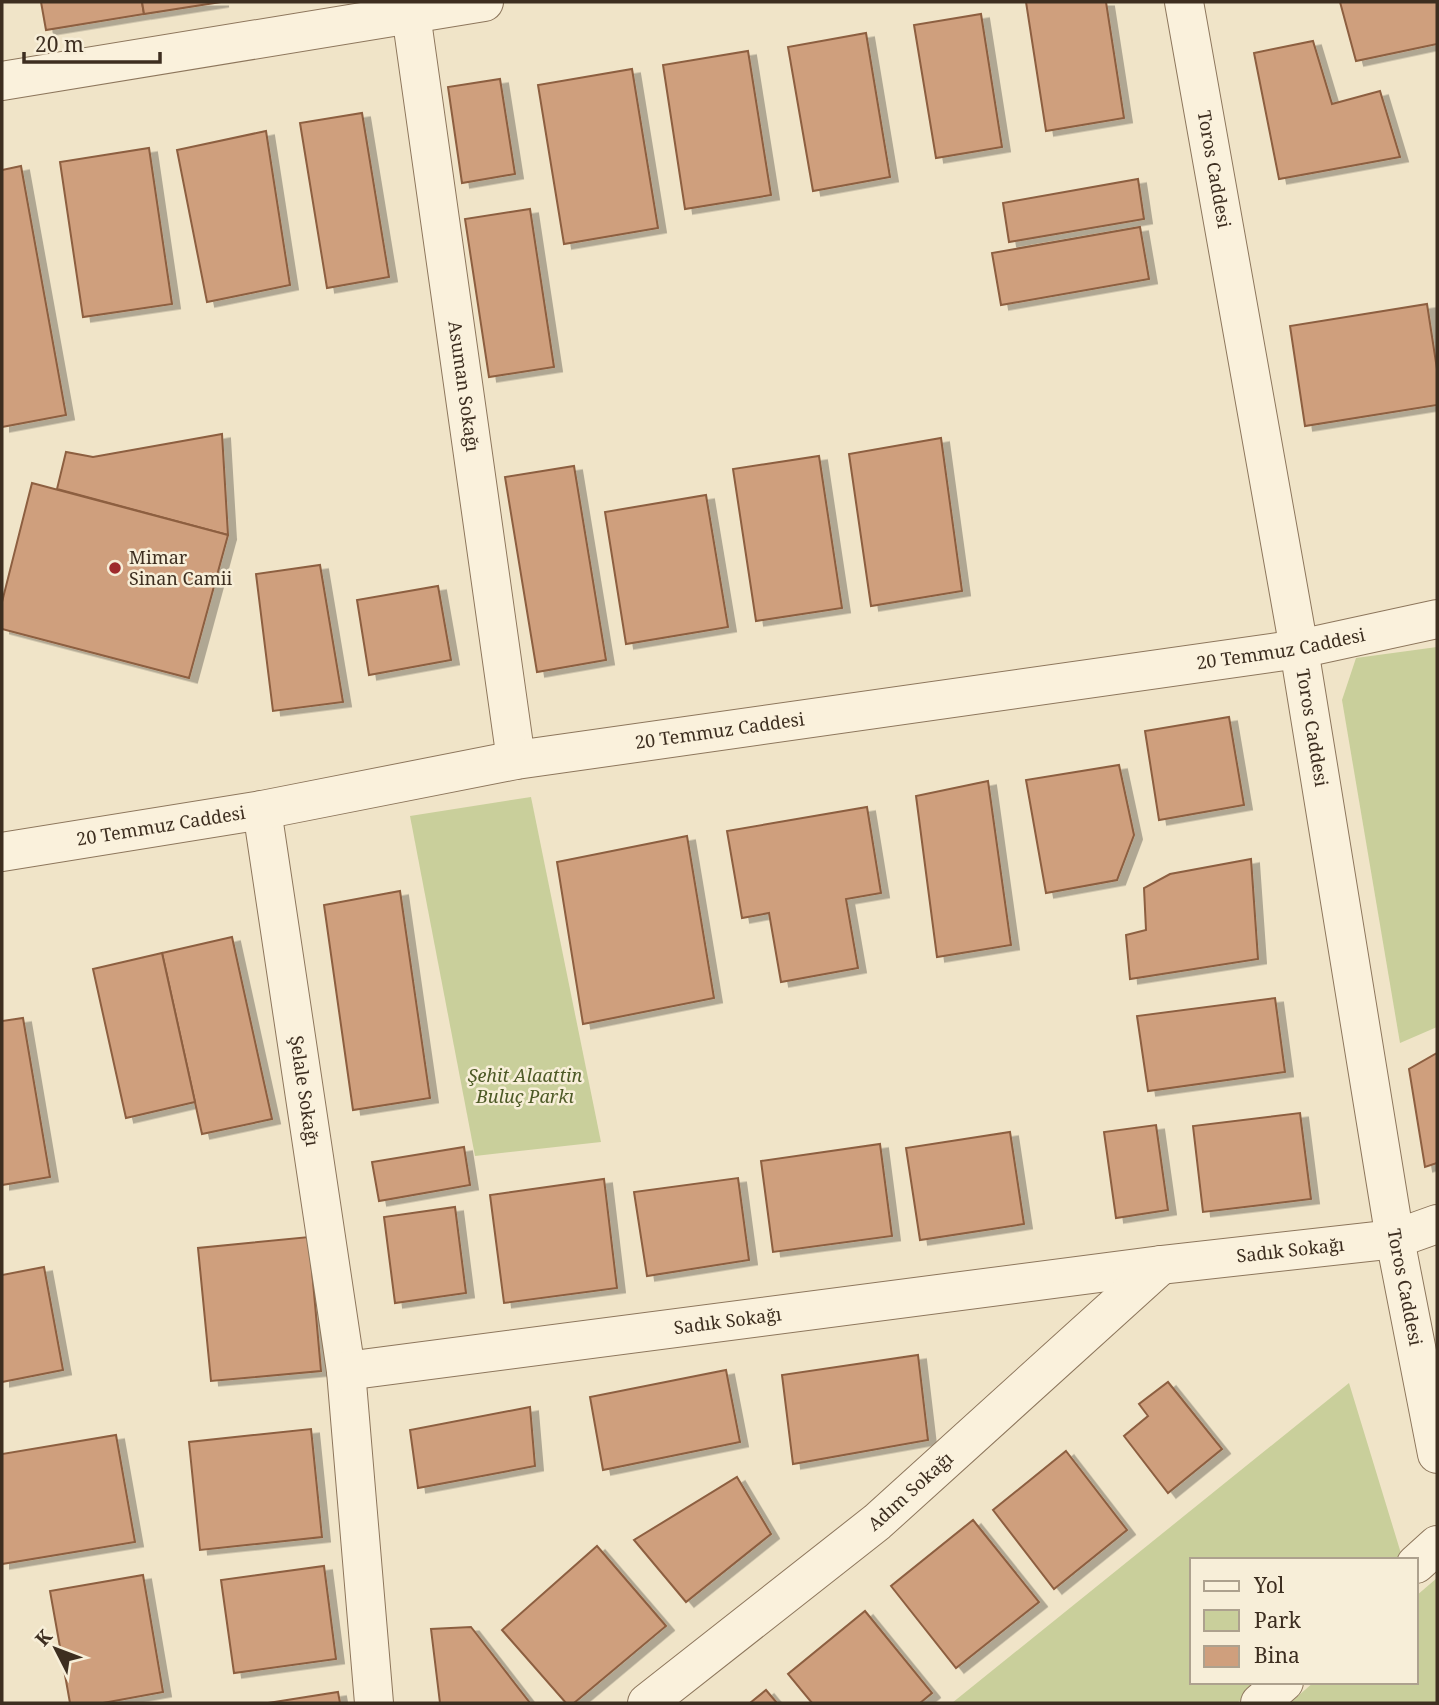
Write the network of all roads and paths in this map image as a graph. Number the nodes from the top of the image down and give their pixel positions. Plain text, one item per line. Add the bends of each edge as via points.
1 (484, 2) edge
2 (1184, 2) edge
3 (411, 14) junction
4 (2, 81) edge
5 (1437, 619) edge
6 (1299, 649) junction
7 (516, 760) junction
8 (262, 810) junction
9 (2, 852) edge
10 (1437, 1224) edge
11 (1395, 1239) junction
12 (1161, 1265) junction
13 (346, 1371) junction
14 (1437, 1454) edge
15 (1437, 1545) edge
16 (1418, 1562) edge
17 (1282, 1684) edge
18 (374, 1703) edge
19 (647, 1703) edge
20 (1260, 1703) edge

1 - 3 street
2 - 6 street, Toros Caddesi
3 - 4 street
3 - 7 street, Asuman Sokağı
5 - 6 street, 20 Temmuz Caddesi
6 - 7 street, 20 Temmuz Caddesi
6 - 11 street, Toros Caddesi
7 - 8 street, 20 Temmuz Caddesi
8 - 9 street, 20 Temmuz Caddesi
8 - 13 street, Şelale Sokağı
10 - 11 street, Sadık Sokağı
11 - 12 street, Sadık Sokağı
11 - 14 street, Toros Caddesi
12 - 13 street, Sadık Sokağı
12 - 19 street, Adım Sokağı via 877,1522
13 - 18 street
15 - 16 street
17 - 20 street

